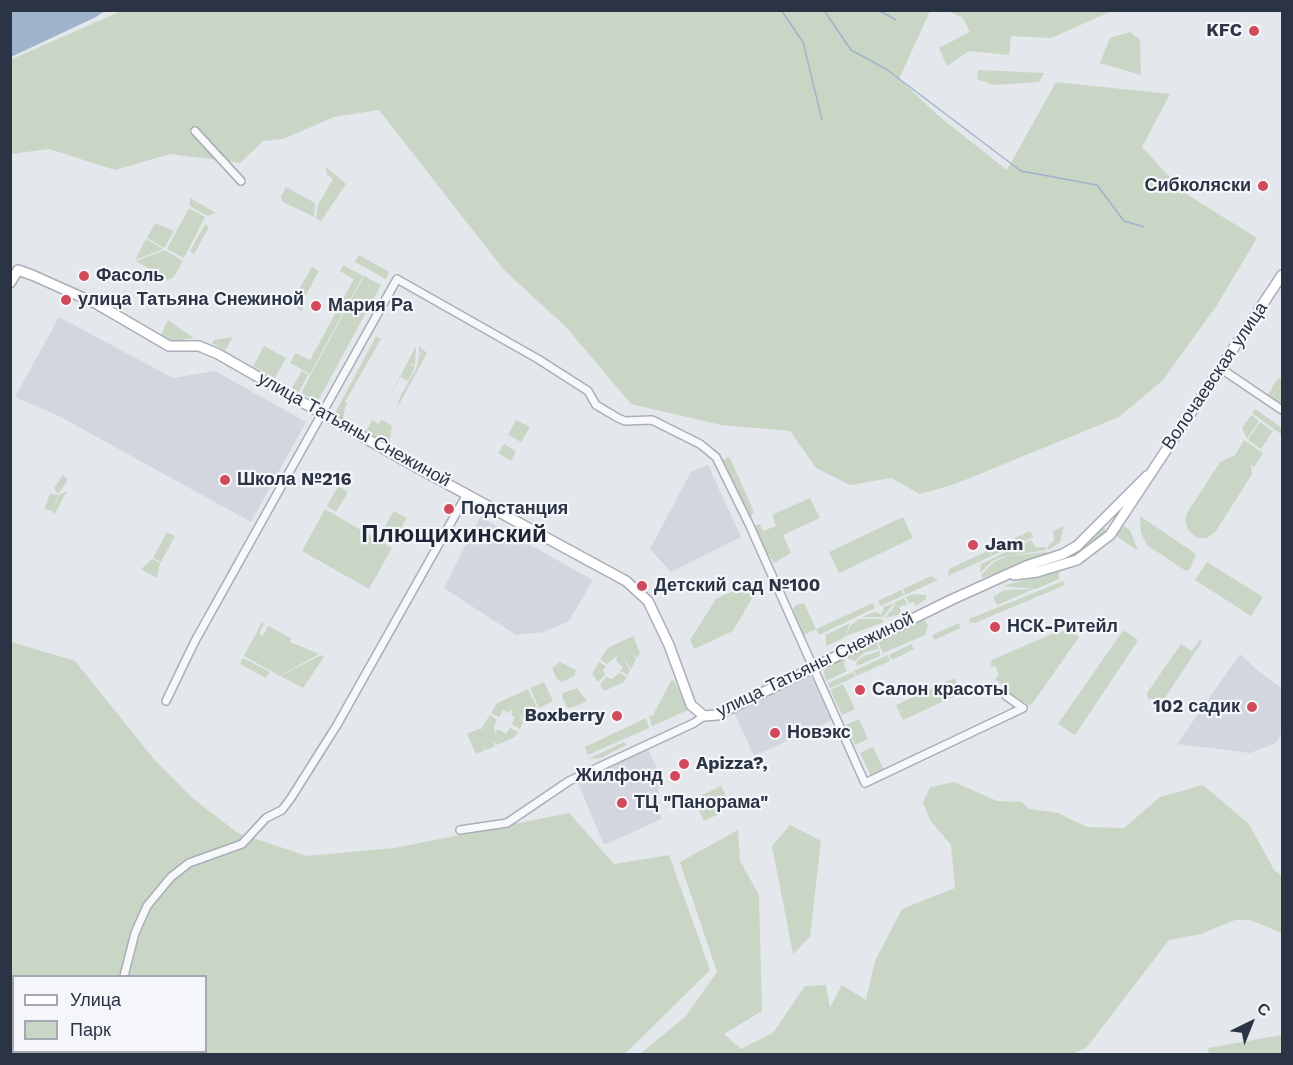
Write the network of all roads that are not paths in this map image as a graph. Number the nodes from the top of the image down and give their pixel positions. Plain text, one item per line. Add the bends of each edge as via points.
1 (195, 131) dead end
2 (241, 181) dead end
3 (1282, 275) edge
4 (10, 283) edge
5 (1220, 368) junction
6 (1282, 410) edge
7 (323, 413) junction
8 (1147, 476) junction
9 (467, 494) junction
10 (1105, 517) joint
11 (1110, 535) joint
12 (1009, 575) junction
13 (812, 667) junction
14 (166, 701) dead end
15 (1009, 713) dead end
16 (704, 716) junction
17 (460, 830) dead end
18 (124, 975) edge

1 - 2 street
3 - 5 street, Волочаевская улица
4 - 7 street, улица Татьяны Снежиной via 18,270 54,283 169,346 208,349
5 - 6 street
5 - 8 street, Волочаевская улица
7 - 9 street, улица Татьяны Снежиной
7 - 13 street via 397,279 547,364 588,391 596,405 618,418 652,420 700,444 716,457
7 - 14 street via 195,641
8 - 10 street, Волочаевская улица
8 - 11 street, Волочаевская улица via 1138,496
9 - 16 street, улица Татьяны Снежиной via 642,593 669,645 691,705
9 - 18 street via 337,725 291,798 242,844 189,863 171,877 147,906
10 - 12 street, улица Татьяны Снежиной via 1077,546
11 - 12 street, улица Татьяны Снежиной via 1077,560 1037,572
12 - 13 street, улица Татьяны Снежиной
13 - 15 street via 865,783
13 - 16 street, улица Татьяны Снежиной via 723,712
16 - 17 street via 569,780 507,823

